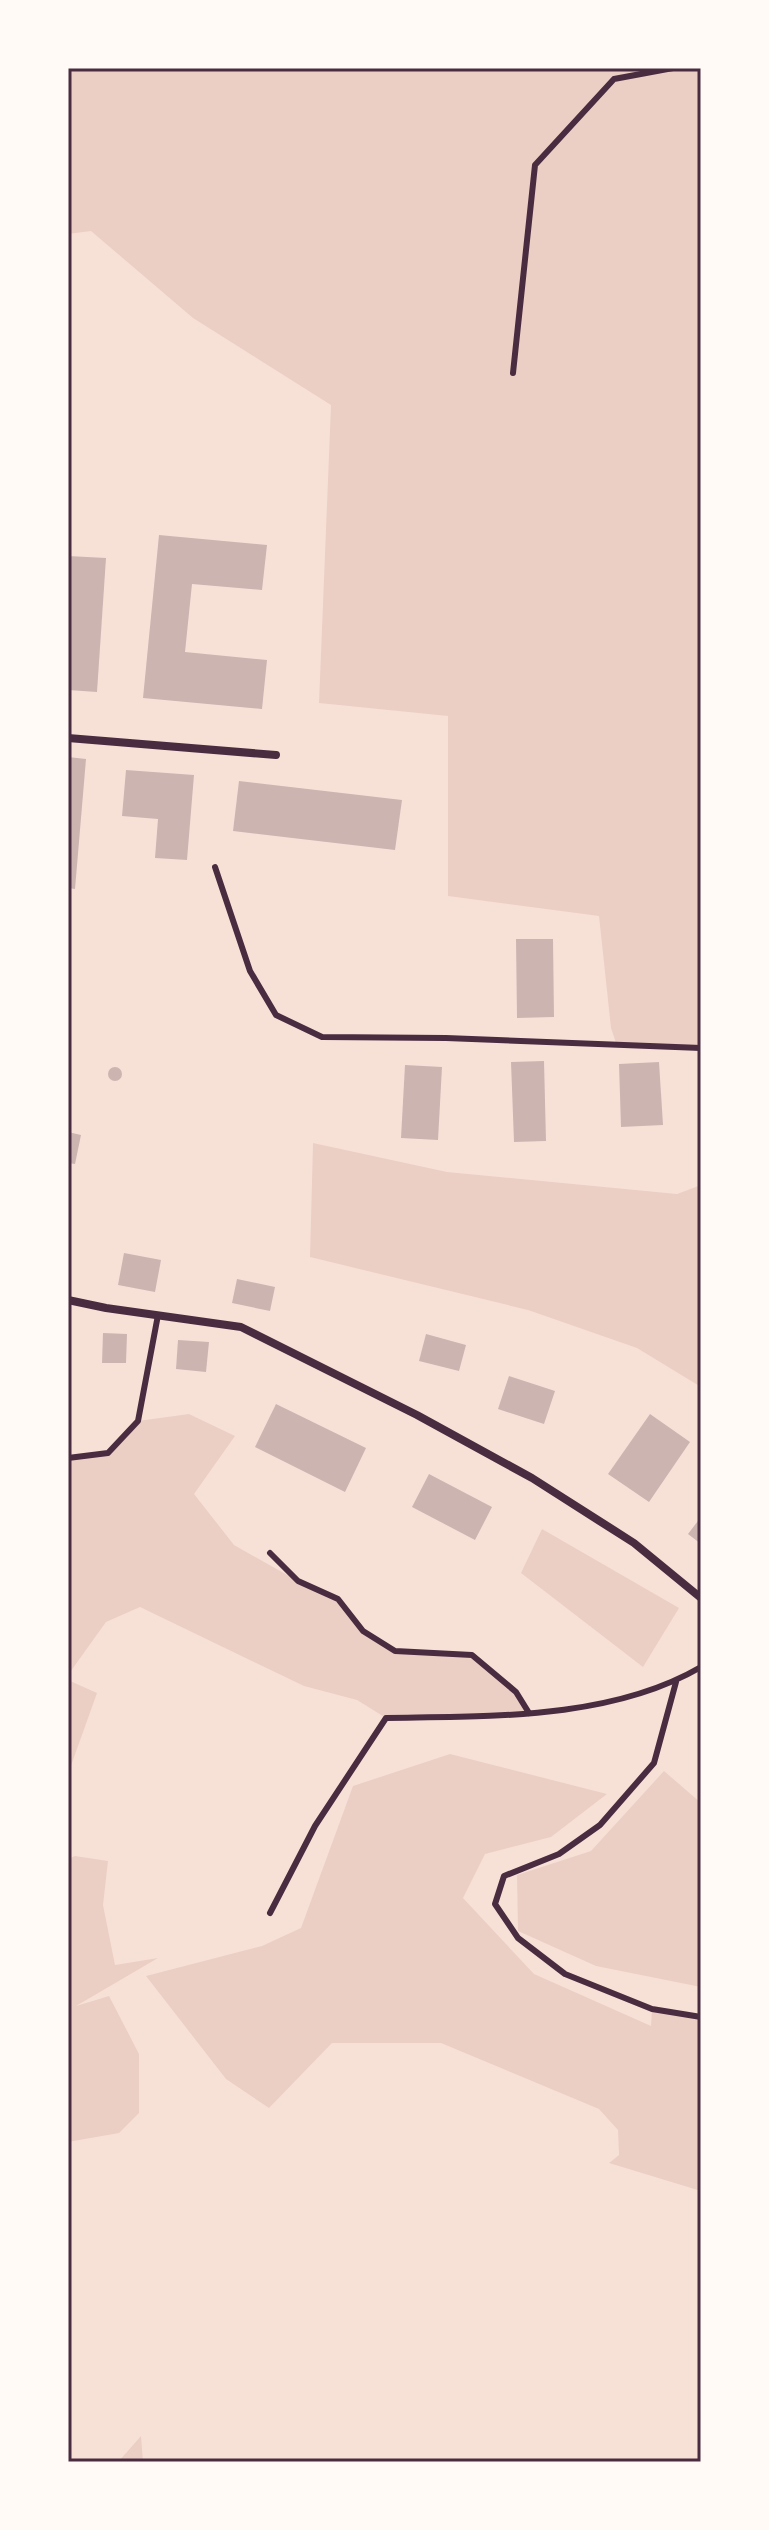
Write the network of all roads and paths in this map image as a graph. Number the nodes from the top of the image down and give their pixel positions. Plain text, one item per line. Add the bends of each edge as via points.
1 (673, 68) edge
2 (513, 373) dead end
3 (68, 738) edge
4 (276, 755) dead end
5 (215, 867) dead end
6 (701, 1048) edge
7 (68, 1300) edge
8 (158, 1315) junction
9 (68, 1458) edge
10 (270, 1553) dead end
11 (701, 1598) edge
12 (701, 1667) edge
13 (676, 1682) junction
14 (529, 1713) junction
15 (270, 1913) dead end
16 (701, 2017) edge

1 - 2 lane via 614,79 535,165
3 - 4 street
5 - 6 lane via 250,971 276,1015 322,1037
7 - 8 street
8 - 9 lane via 138,1421 108,1453
8 - 11 street via 241,1327 417,1415 532,1478 634,1543
10 - 14 lane via 298,1581 338,1599 363,1631 395,1651 472,1655 516,1692
12 - 13 lane
13 - 14 lane via 596,1705
13 - 16 lane via 654,1763 600,1825 559,1854 504,1876 495,1904 518,1938 565,1974 652,2009
14 - 15 lane via 386,1718 315,1826

